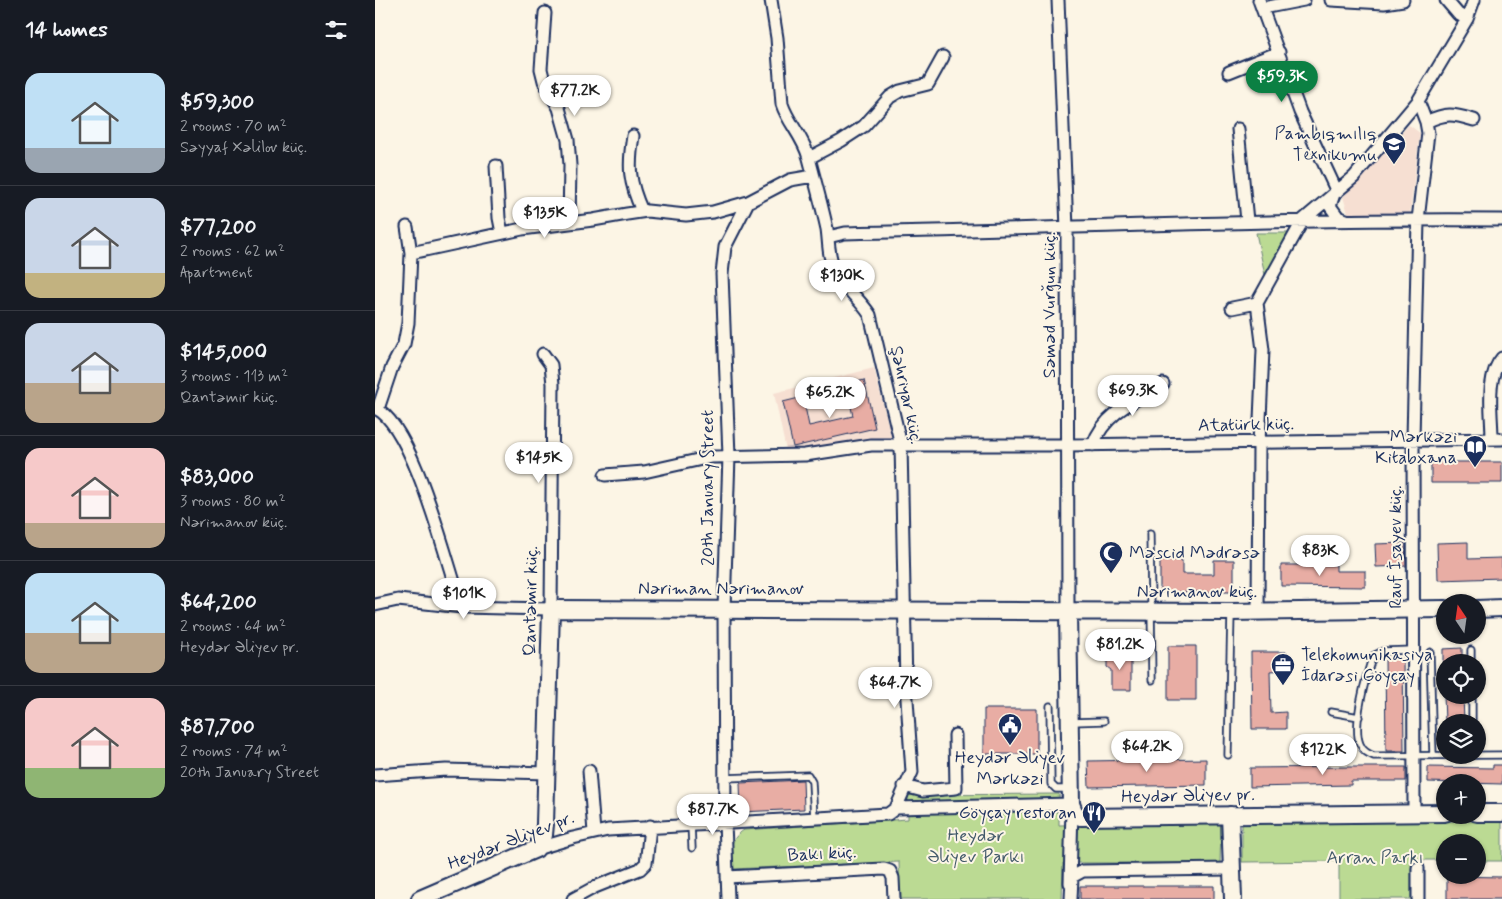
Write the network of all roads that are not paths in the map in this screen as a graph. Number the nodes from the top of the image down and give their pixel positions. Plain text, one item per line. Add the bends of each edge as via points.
1 (771, 0) edge
2 (1058, 0) edge
3 (1304, 0) edge
4 (1331, 0) edge
5 (1403, 0) edge
6 (1445, 0) edge
7 (1474, 0) edge
8 (1261, 4) edge
9 (545, 13) dead end
10 (1467, 19) junction
11 (1279, 52) junction
12 (943, 57) dead end
13 (1229, 72) dead end
14 (1417, 101) junction
15 (1474, 120) dead end
16 (1426, 122) junction
17 (1238, 129) dead end
18 (633, 136) dead end
19 (809, 158) junction
20 (496, 166) dead end
21 (813, 176) junction
22 (1336, 193) junction
23 (748, 202) junction
24 (642, 211) junction
25 (1303, 220) junction
26 (1347, 220) junction
27 (1418, 220) junction
28 (1502, 220) edge
29 (1247, 221) junction
30 (569, 223) junction
31 (407, 227) dead end
32 (1067, 229) junction
33 (502, 233) junction
34 (828, 237) junction
35 (411, 253) junction
36 (1257, 303) junction
37 (1233, 308) dead end
38 (543, 354) dead end
39 (1502, 358) edge
40 (1163, 384) dead end
41 (377, 408) edge
42 (1413, 439) junction
43 (1497, 439) edge
44 (1259, 443) junction
45 (901, 445) junction
46 (1068, 445) junction
47 (1093, 445) junction
48 (729, 456) junction
49 (605, 475) dead end
50 (1150, 534) dead end
51 (375, 604) edge
52 (462, 607) junction
53 (1502, 608) edge
54 (551, 609) junction
55 (724, 609) junction
56 (1486, 609) edge
57 (904, 610) junction
58 (1414, 610) junction
59 (1436, 610) edge
60 (1068, 611) junction
61 (1152, 612) junction
62 (1231, 612) junction
63 (1258, 612) junction
64 (1414, 650) junction
65 (1471, 650) dead end
66 (1431, 652) dead end
67 (1471, 654) edge
68 (1152, 680) dead end
69 (1050, 706) dead end
70 (1331, 712) dead end
71 (1359, 717) junction
72 (1069, 722) junction
73 (1104, 722) dead end
74 (955, 735) dead end
75 (1228, 755) dead end
76 (1486, 755) edge
77 (1502, 755) edge
78 (1433, 756) junction
79 (1436, 756) edge
80 (1415, 757) junction
81 (589, 771) dead end
82 (547, 773) junction
83 (375, 774) edge
84 (725, 778) junction
85 (904, 786) junction
86 (1073, 805) junction
87 (892, 811) junction
88 (1486, 813) edge
89 (1502, 813) edge
90 (1414, 814) junction
91 (1436, 814) edge
92 (1230, 815) junction
93 (814, 818) junction
94 (725, 822) junction
95 (691, 824) junction
96 (650, 826) junction
97 (594, 832) junction
98 (692, 848) dead end
99 (536, 849) junction
100 (1418, 868) dead end
101 (1231, 869) junction
102 (727, 877) junction
103 (1071, 883) junction
104 (420, 899) edge
105 (573, 899) edge
106 (728, 899) edge
107 (894, 899) edge
108 (1071, 899) edge
109 (1233, 899) edge
110 (1418, 899) edge

1 - 19 street, Şəhriyar küç. via 782,104
2 - 32 street, Səməd Vurğun küç.
3 - 8 street
4 - 5 street via 1384,3
6 - 10 street
7 - 10 street
8 - 11 street
9 - 30 street via 541,68 544,81 559,108 568,140
10 - 14 street
11 - 13 street
11 - 22 street via 1299,112
12 - 19 street via 928,84 890,97 864,126
14 - 16 street
14 - 22 street via 1354,177
15 - 16 street via 1452,114
16 - 27 street, Rauf İsayev küç. via 1427,158
17 - 29 street
18 - 24 street via 629,171
19 - 21 street, Şəhriyar küç.
20 - 33 street
21 - 23 street via 777,186
21 - 34 street, Şəhriyar küç.
22 - 25 street
22 - 26 street via 1330,206 1338,217
23 - 24 street via 713,212 686,215
23 - 48 street, 20th January Street via 725,248 722,274
24 - 30 street
25 - 26 street
25 - 29 street
25 - 36 street
26 - 27 street
27 - 28 street
27 - 42 street, Rauf İsayev küç.
29 - 32 street
30 - 33 street
31 - 35 street
32 - 34 street via 845,233
32 - 46 street, Səməd Vurğun küç.
33 - 35 street
34 - 45 street, Şəhriyar küç. via 829,255 841,281 870,315
35 - 41 street via 404,344
36 - 37 street
36 - 44 street via 1263,350
38 - 54 street, Qantəmir küç. via 551,365 553,384
39 - 43 street via 1495,366 1492,379
40 - 47 street via 1117,411 1102,426
41 - 52 street via 391,422 413,460 427,494
42 - 43 street, Atatürk küç.
42 - 44 street, Atatürk küç.
42 - 58 street, Rauf İsayev küç.
44 - 47 street, Atatürk küç.
44 - 63 street
45 - 46 street, Atatürk küç.
45 - 48 street, Atatürk küç. via 871,445 805,455
45 - 57 street, Şəhriyar küç.
46 - 47 street, Atatürk küç.
46 - 60 street, Səməd Vurğun küç.
48 - 49 street, Atatürk küç. via 629,474
48 - 55 street, 20th January Street
50 - 61 lane
51 - 52 street, Nəriman Nərimanov via 409,600
52 - 54 street, Nəriman Nərimanov
53 - 56 main road
54 - 55 main road, Nəriman Nərimanov
54 - 82 main road, Qantəmir küç.
55 - 57 main road, Nəriman Nərimanov
55 - 84 street, 20th January Street
57 - 60 main road, Nəriman Nərimanov
57 - 85 street, Şəhriyar küç. via 912,762 912,772
58 - 59 main road, Nərimanov küç.
58 - 63 main road, Nərimanov küç.
58 - 64 street, Rauf İsayev küç.
60 - 61 main road, Nərimanov küç.
60 - 72 main road
61 - 62 main road, Nərimanov küç.
61 - 68 lane
62 - 63 main road, Nərimanov küç.
62 - 75 lane
64 - 71 lane via 1383,651 1373,656
64 - 80 street, Rauf İsayev küç.
65 - 67 lane
66 - 78 lane
69 - 86 lane via 1051,784
70 - 71 lane
71 - 80 lane via 1359,742 1365,752 1374,756
72 - 73 lane
72 - 86 main road
74 - 85 street via 956,788 923,791
76 - 77 lane
78 - 79 lane
78 - 80 lane
80 - 90 street, Rauf İsayev küç.
81 - 97 street
82 - 83 street via 446,770
82 - 99 main road, Qantəmir küç. via 544,830
84 - 93 lane via 808,775 812,782
84 - 94 street, 20th January Street
85 - 87 street, Şəhriyar küç.
86 - 87 street, Heydər Əliyev pr.
86 - 92 main road, Heydər Əliyev pr.
86 - 103 street
87 - 93 street, Heydər Əliyev pr.
88 - 89 main road
90 - 91 main road, Heydər Əliyev pr.
90 - 92 main road, Heydər Əliyev pr.
92 - 101 main road
93 - 94 street, Heydər Əliyev pr.
94 - 95 street, Heydər Əliyev pr.
94 - 102 street, 20th January Street
95 - 96 street, Heydər Əliyev pr.
95 - 98 lane
96 - 97 street, Heydər Əliyev pr.
96 - 105 street via 646,863 640,869
97 - 99 street, Heydər Əliyev pr.
99 - 104 main road, Heydər Əliyev pr.
100 - 110 street
101 - 103 street via 1083,871 1072,877
101 - 109 main road
102 - 106 street, 20th January Street
102 - 107 street, Bakı küç. via 885,869 893,878
103 - 108 street

